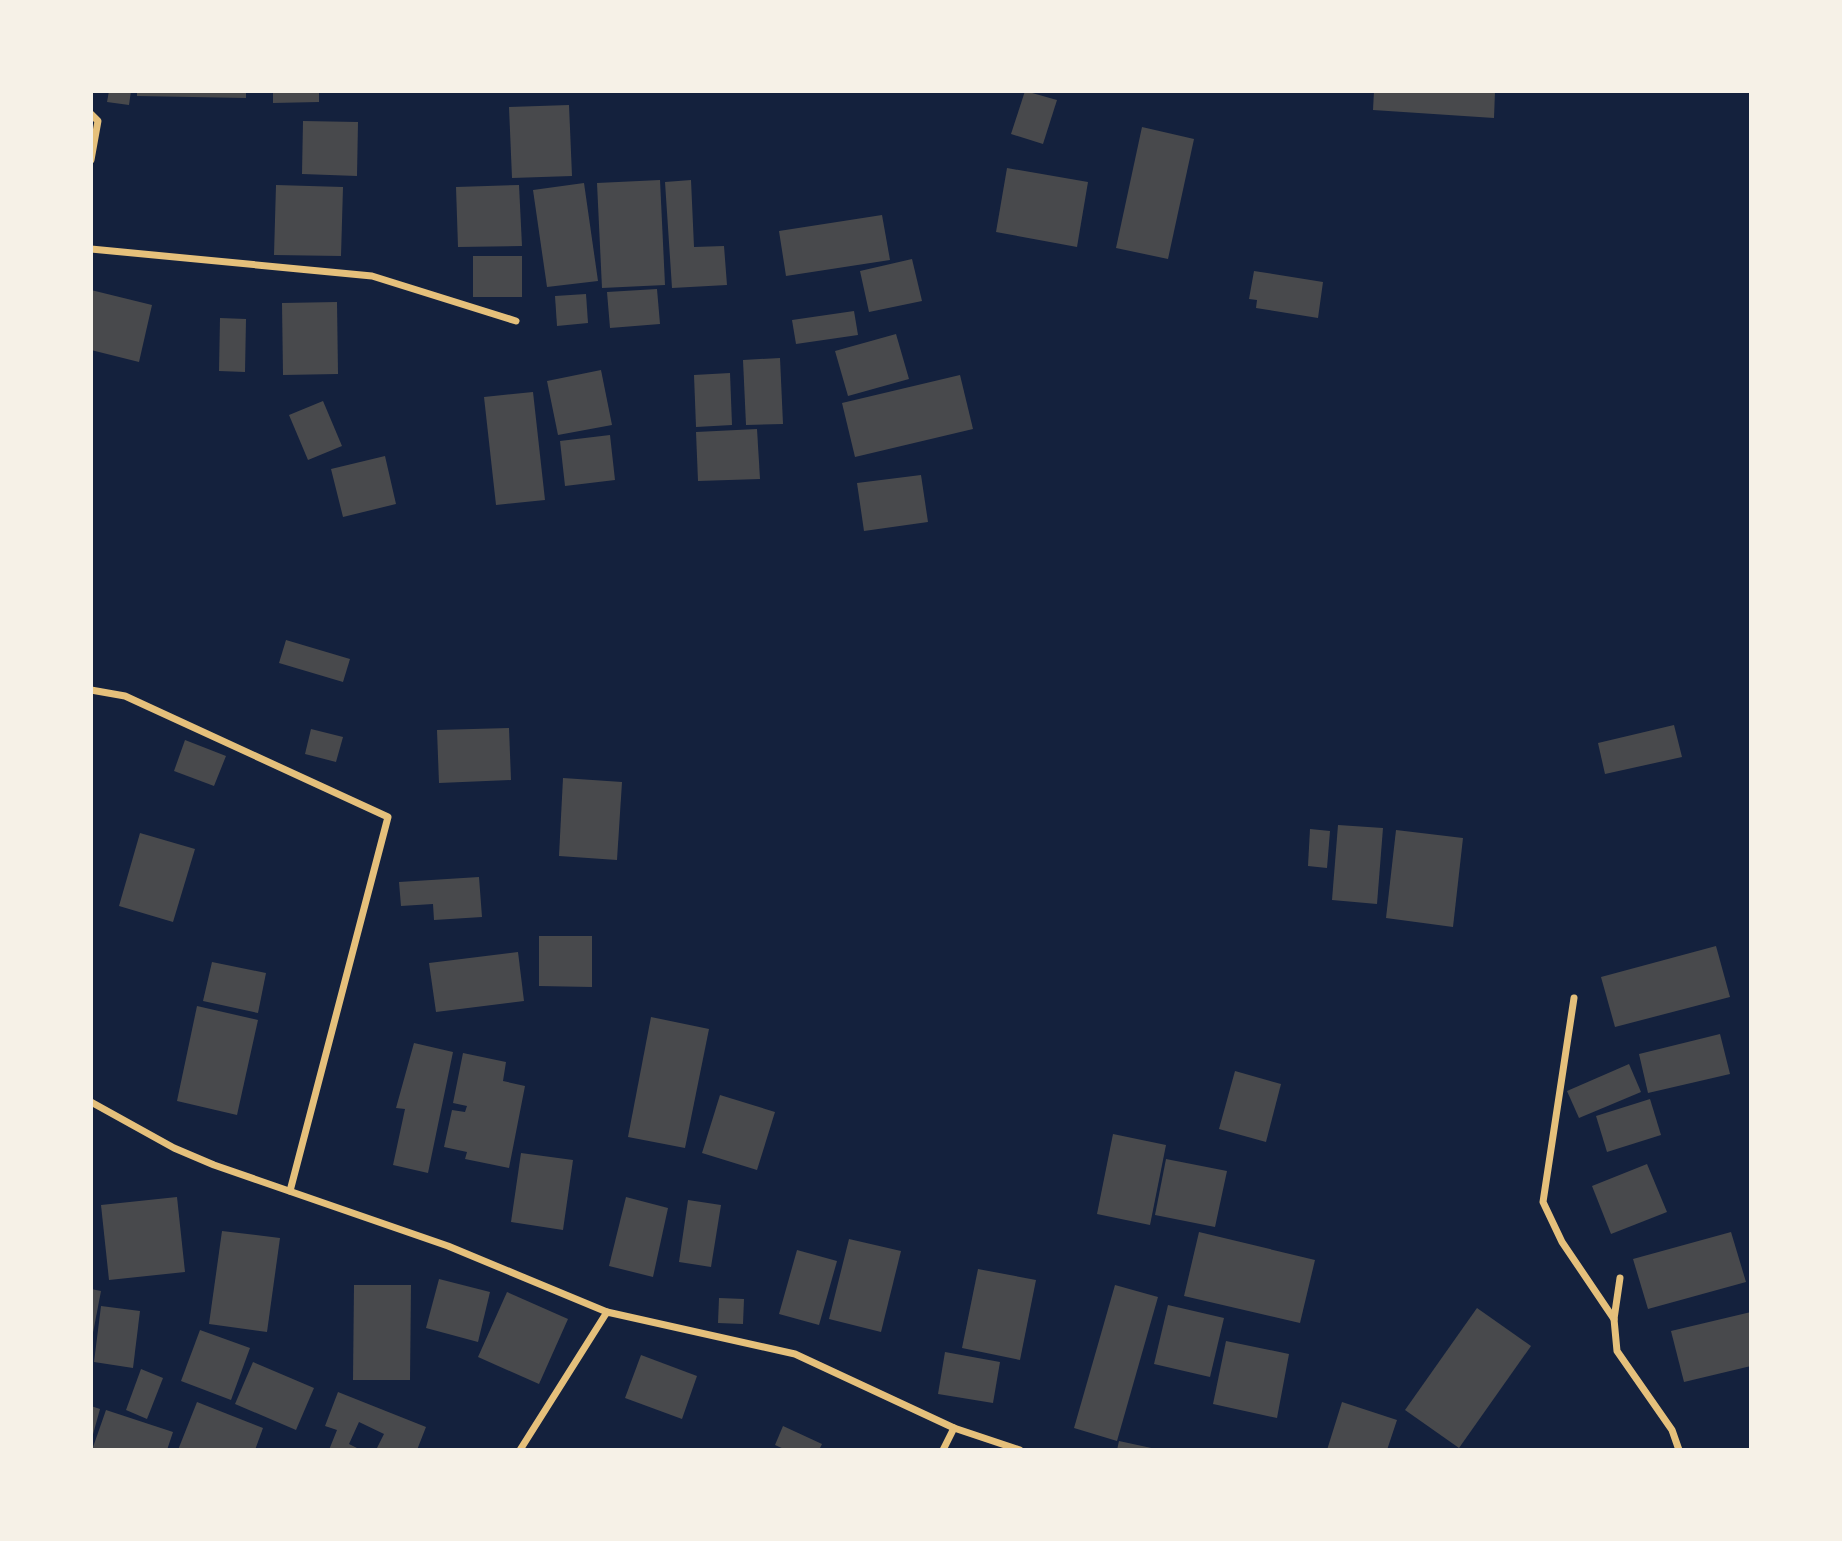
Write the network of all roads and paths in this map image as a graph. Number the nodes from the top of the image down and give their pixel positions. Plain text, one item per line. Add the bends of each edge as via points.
1 (91, 114) edge
2 (91, 160) edge
3 (91, 249) edge
4 (516, 321) dead end
5 (91, 690) edge
6 (1574, 999) dead end
7 (91, 1102) edge
8 (290, 1191) junction
9 (1620, 1278) dead end
10 (607, 1312) junction
11 (1614, 1319) junction
12 (954, 1428) junction
13 (520, 1450) edge
14 (943, 1450) edge
15 (1020, 1450) edge
16 (1679, 1450) edge

1 - 2 street via 98,121
3 - 4 street via 372,276
5 - 8 street via 125,696 388,817
6 - 11 street via 1543,1202 1562,1242
7 - 8 street via 174,1148
8 - 10 street via 448,1246
9 - 11 street
10 - 12 street via 795,1354
10 - 13 street
11 - 16 street via 1617,1351 1672,1430
12 - 14 street
12 - 15 street

